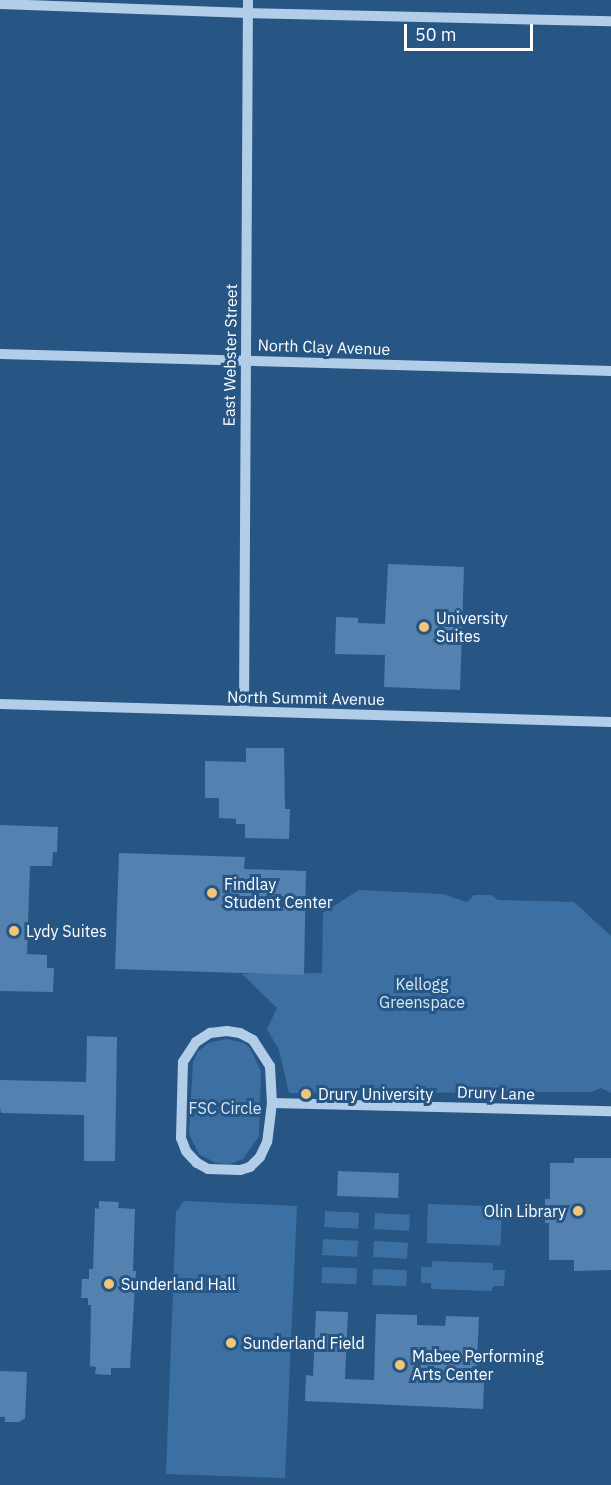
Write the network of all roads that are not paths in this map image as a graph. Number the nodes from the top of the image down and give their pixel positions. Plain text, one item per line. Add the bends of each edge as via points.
1 (248, 0) edge
2 (0, 4) edge
3 (248, 13) junction
4 (611, 21) edge
5 (0, 354) edge
6 (245, 359) junction
7 (611, 371) edge
8 (0, 704) edge
9 (244, 711) junction
10 (611, 722) edge
11 (272, 1103) junction
12 (611, 1112) edge

1 - 3 street, East Webster Street
2 - 3 street
3 - 4 street
3 - 6 street, East Webster Street
5 - 6 street, North Clay Avenue
6 - 7 street, North Clay Avenue
6 - 9 street, East Webster Street
8 - 9 street, North Summit Avenue
9 - 10 street, North Summit Avenue
11 - 11 street via 270,1066 253,1040 228,1031 210,1033 196,1042 183,1062 181,1138 186,1151 208,1169 250,1167 267,1142
11 - 12 street, Drury Lane

